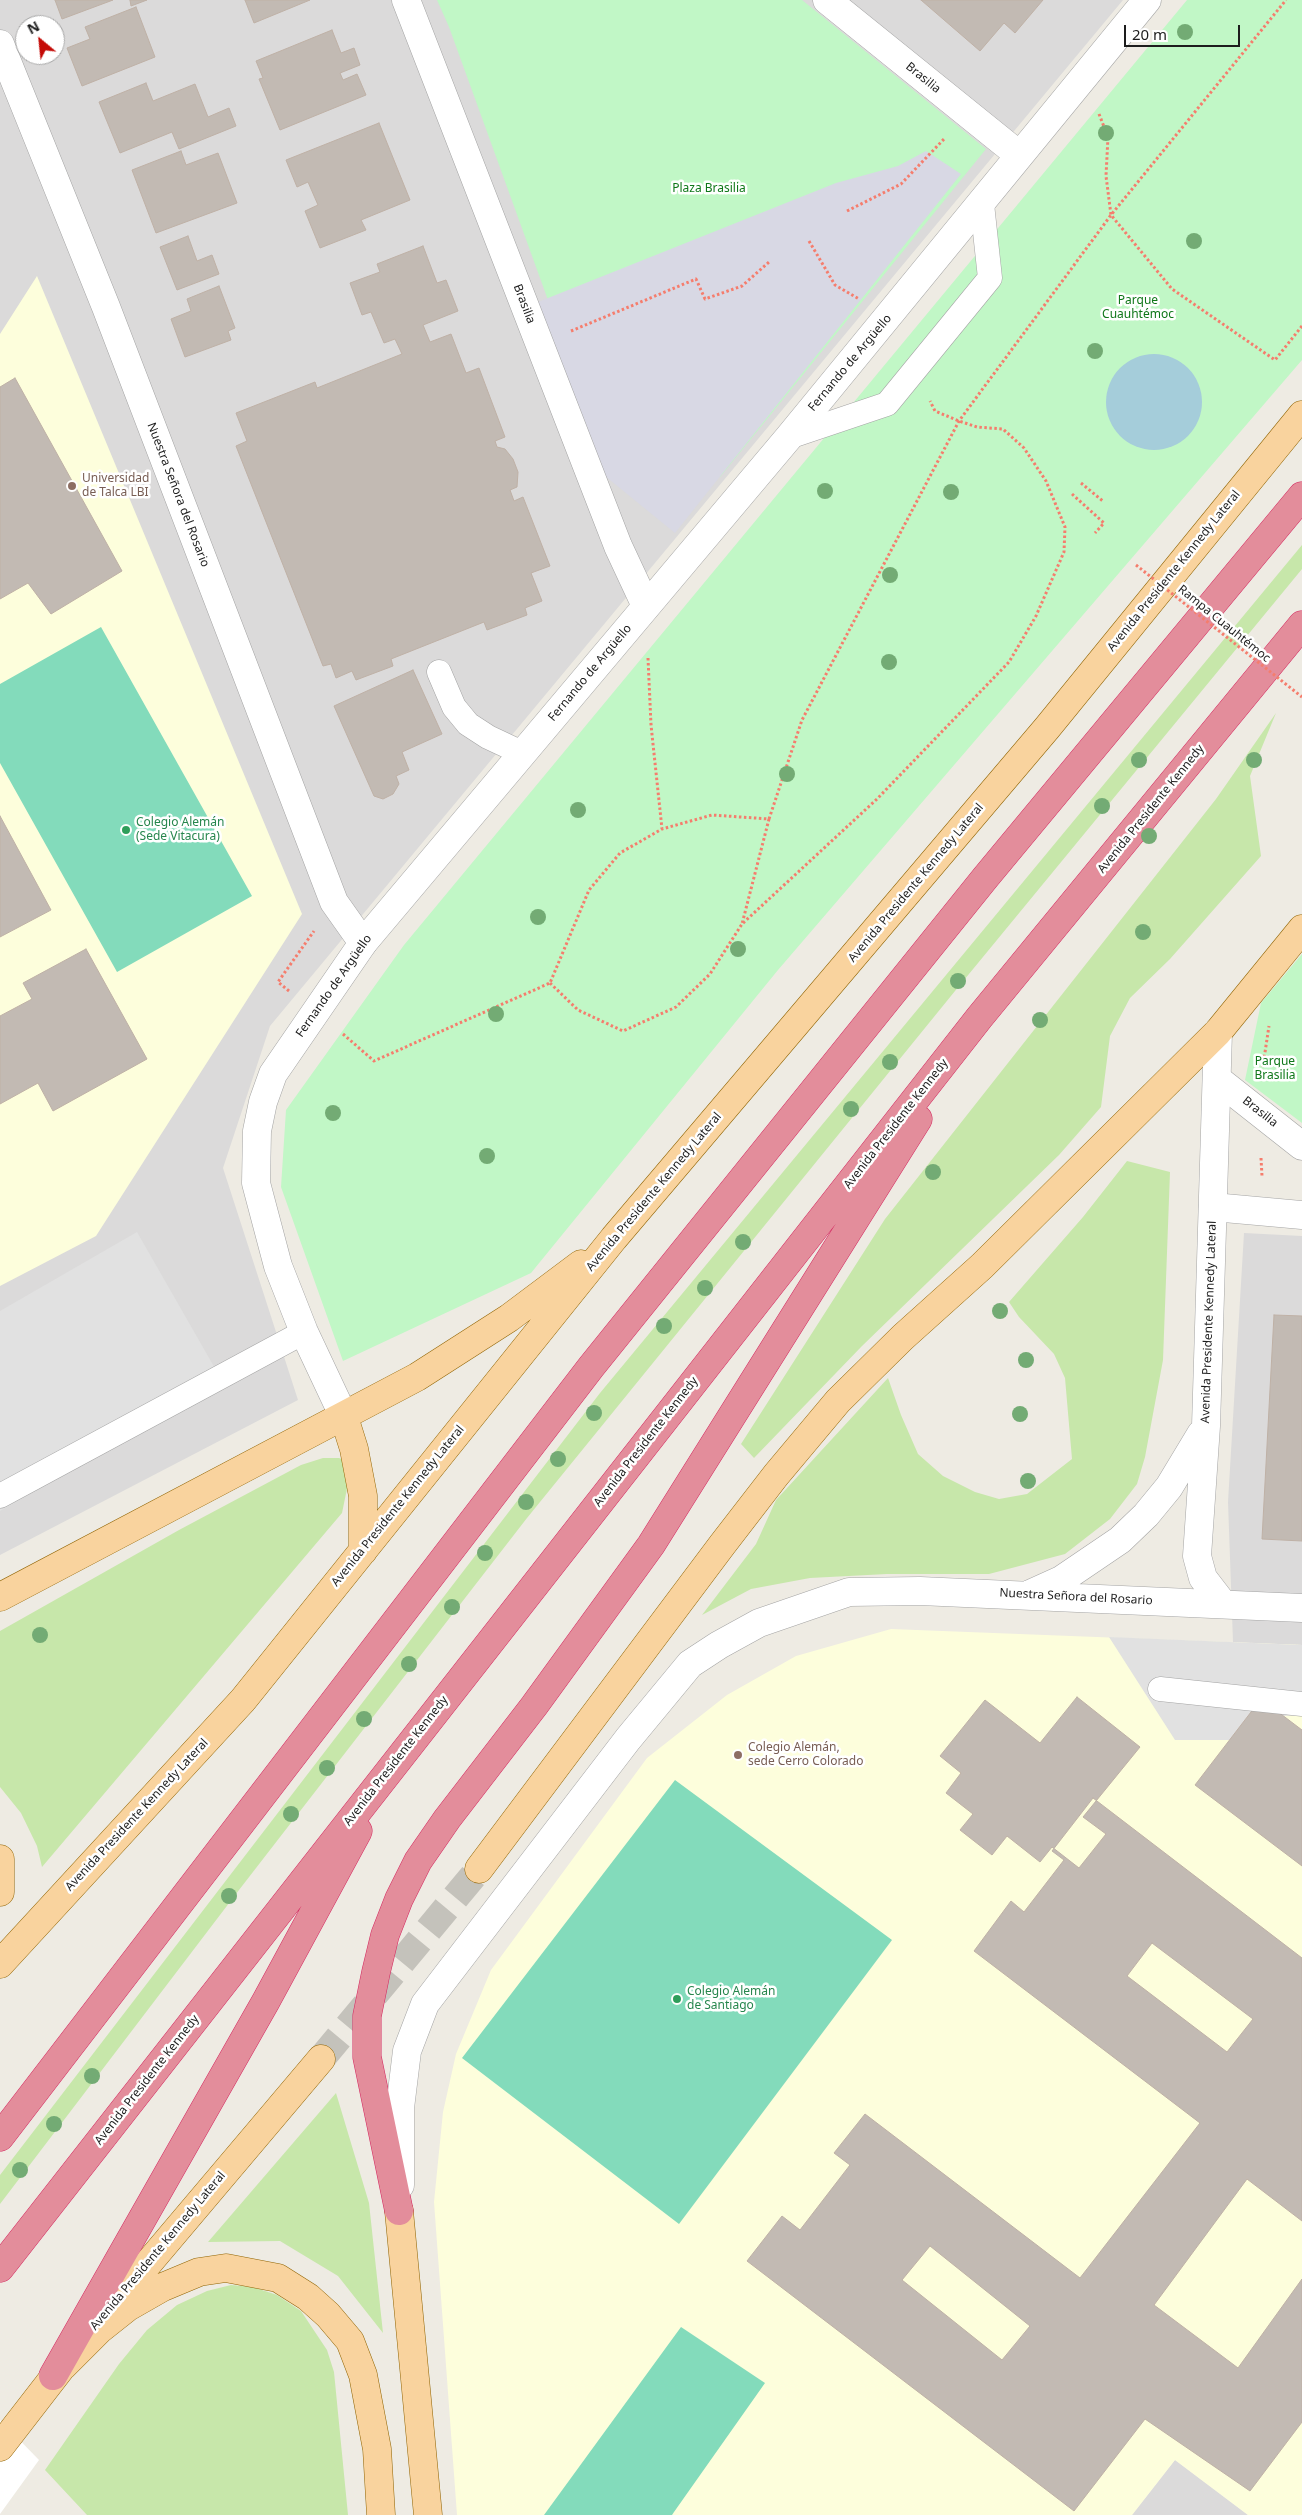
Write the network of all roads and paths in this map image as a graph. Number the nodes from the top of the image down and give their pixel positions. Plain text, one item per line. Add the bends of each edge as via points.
1 (406, 0) edge
2 (827, 0) edge
3 (1147, 0) edge
4 (1286, 0) edge
5 (0, 44) edge
6 (1076, 86) junction
7 (968, 114) junction
8 (1019, 155) junction
9 (982, 204) junction
10 (847, 211) dead end
11 (1111, 215) junction
12 (769, 262) dead end
13 (1302, 326) edge
14 (540, 344) junction
15 (1302, 415) edge
16 (959, 421) junction
17 (789, 437) junction
18 (1082, 483) dead end
19 (1072, 494) dead end
20 (1302, 496) edge
21 (1104, 502) dead end
22 (1095, 533) dead end
23 (1136, 565) dead end
24 (646, 606) junction
25 (1302, 624) edge
26 (439, 672) dead end
27 (1302, 698) edge
28 (522, 753) junction
29 (769, 819) junction
30 (662, 829) junction
31 (334, 902) junction
32 (742, 924) junction
33 (1302, 929) edge
34 (363, 943) junction
35 (550, 983) junction
36 (316, 1011) junction
37 (979, 1018) junction
38 (1218, 1032) junction
39 (1217, 1079) junction
40 (1302, 1146) edge
41 (1213, 1207) junction
42 (1302, 1215) edge
43 (614, 1238) junction
44 (304, 1332) junction
45 (344, 1417) junction
46 (1206, 1426) junction
47 (0, 1496) edge
48 (363, 1551) junction
49 (1028, 1595) junction
50 (0, 1597) edge
51 (1223, 1604) junction
52 (1302, 1608) edge
53 (1160, 1689) dead end
54 (1302, 1704) edge
55 (397, 1759) junction
56 (0, 1859) edge
57 (479, 1869) tunnel mouth
58 (0, 1892) edge
59 (0, 1964) edge
60 (321, 2059) tunnel mouth
61 (0, 2137) edge
62 (400, 2212) junction
63 (0, 2268) edge
64 (53, 2376) junction
65 (6, 2439) edge
66 (381, 2515) edge
67 (428, 2515) edge

1 - 14 street, Brasilia
2 - 7 street, Brasilia
3 - 6 street, Fernando de Argüello
4 - 11 path
5 - 31 street, Nuestra Señora del Rosario via 106,307
6 - 8 street, Fernando de Argüello
6 - 11 path via 1096,108 1108,137 1106,176
7 - 8 street, Brasilia
7 - 10 path via 901,184
8 - 9 street, Fernando de Argüello
9 - 17 street, Fernando de Argüello
9 - 17 lane via 990,278 887,404
11 - 13 path via 1172,289 1274,360
11 - 16 path
12 - 14 path via 742,286 705,299 696,279
14 - 24 street, Brasilia via 618,546
15 - 43 main road, Avenida Presidente Kennedy Lateral via 1041,735
16 - 29 path via 802,720
16 - 32 path via 1003,430 1024,448 1046,482 1065,527 1064,552 1036,616 1009,662 877,799
17 - 24 street, Fernando de Argüello
18 - 21 path
19 - 22 path via 1104,523
20 - 61 highway via 985,878 591,1367
23 - 27 path, Rampa Cuauhtémoc, bridge
24 - 28 street, Fernando de Argüello
24 - 30 path via 651,725
25 - 37 highway, Avenida Presidente Kennedy
26 - 28 lane via 454,708 468,724
28 - 34 street, Fernando de Argüello
29 - 30 path via 712,815
29 - 32 path
30 - 35 path via 620,853 589,890
31 - 34 street, Nuestra Señora del Rosario
31 - 36 path via 278,982
32 - 35 path via 710,974 676,1007 623,1031 578,1010
33 - 38 main road
34 - 36 street, Fernando de Argüello
35 - 36 path via 374,1061
36 - 44 street, Fernando de Argüello via 273,1074 263,1102 255,1157 256,1183 278,1266
37 - 55 highway, Avenida Presidente Kennedy
37 - 62 highway via 651,1545 447,1819 418,1861 399,1898 385,1935 374,1981 367,2016 367,2057
38 - 39 street, Avenida Presidente Kennedy Lateral
38 - 57 main road via 996,1253 838,1401 722,1545
39 - 40 street, Brasilia
39 - 41 street, Avenida Presidente Kennedy Lateral
41 - 42 street
41 - 46 street, Avenida Presidente Kennedy Lateral
43 - 45 main road via 509,1318 418,1377
43 - 48 main road, Avenida Presidente Kennedy Lateral
44 - 45 street, Fernando de Argüello
44 - 47 lane
45 - 48 main road via 363,1496
45 - 50 main road
46 - 49 street via 1169,1487 1120,1540 1061,1580
46 - 51 street, Avenida Presidente Kennedy Lateral via 1197,1556 1203,1578
48 - 59 main road, Avenida Presidente Kennedy Lateral via 243,1700
49 - 51 street, Nuestra Señora del Rosario
49 - 62 street, Nuestra Señora del Rosario via 849,1592 759,1623 690,1664 628,1739 425,2004 407,2051 400,2108
51 - 52 street, Nuestra Señora del Rosario
53 - 54 lane
55 - 63 highway, Avenida Presidente Kennedy
55 - 64 highway via 266,2001
56 - 58 main road
60 - 64 main road, Avenida Presidente Kennedy Lateral
62 - 67 main road
64 - 65 main road, Avenida Presidente Kennedy Lateral
64 - 66 main road via 99,2330 128,2307 163,2287 199,2272 226,2268 278,2278 308,2297 350,2341 363,2375 377,2449

